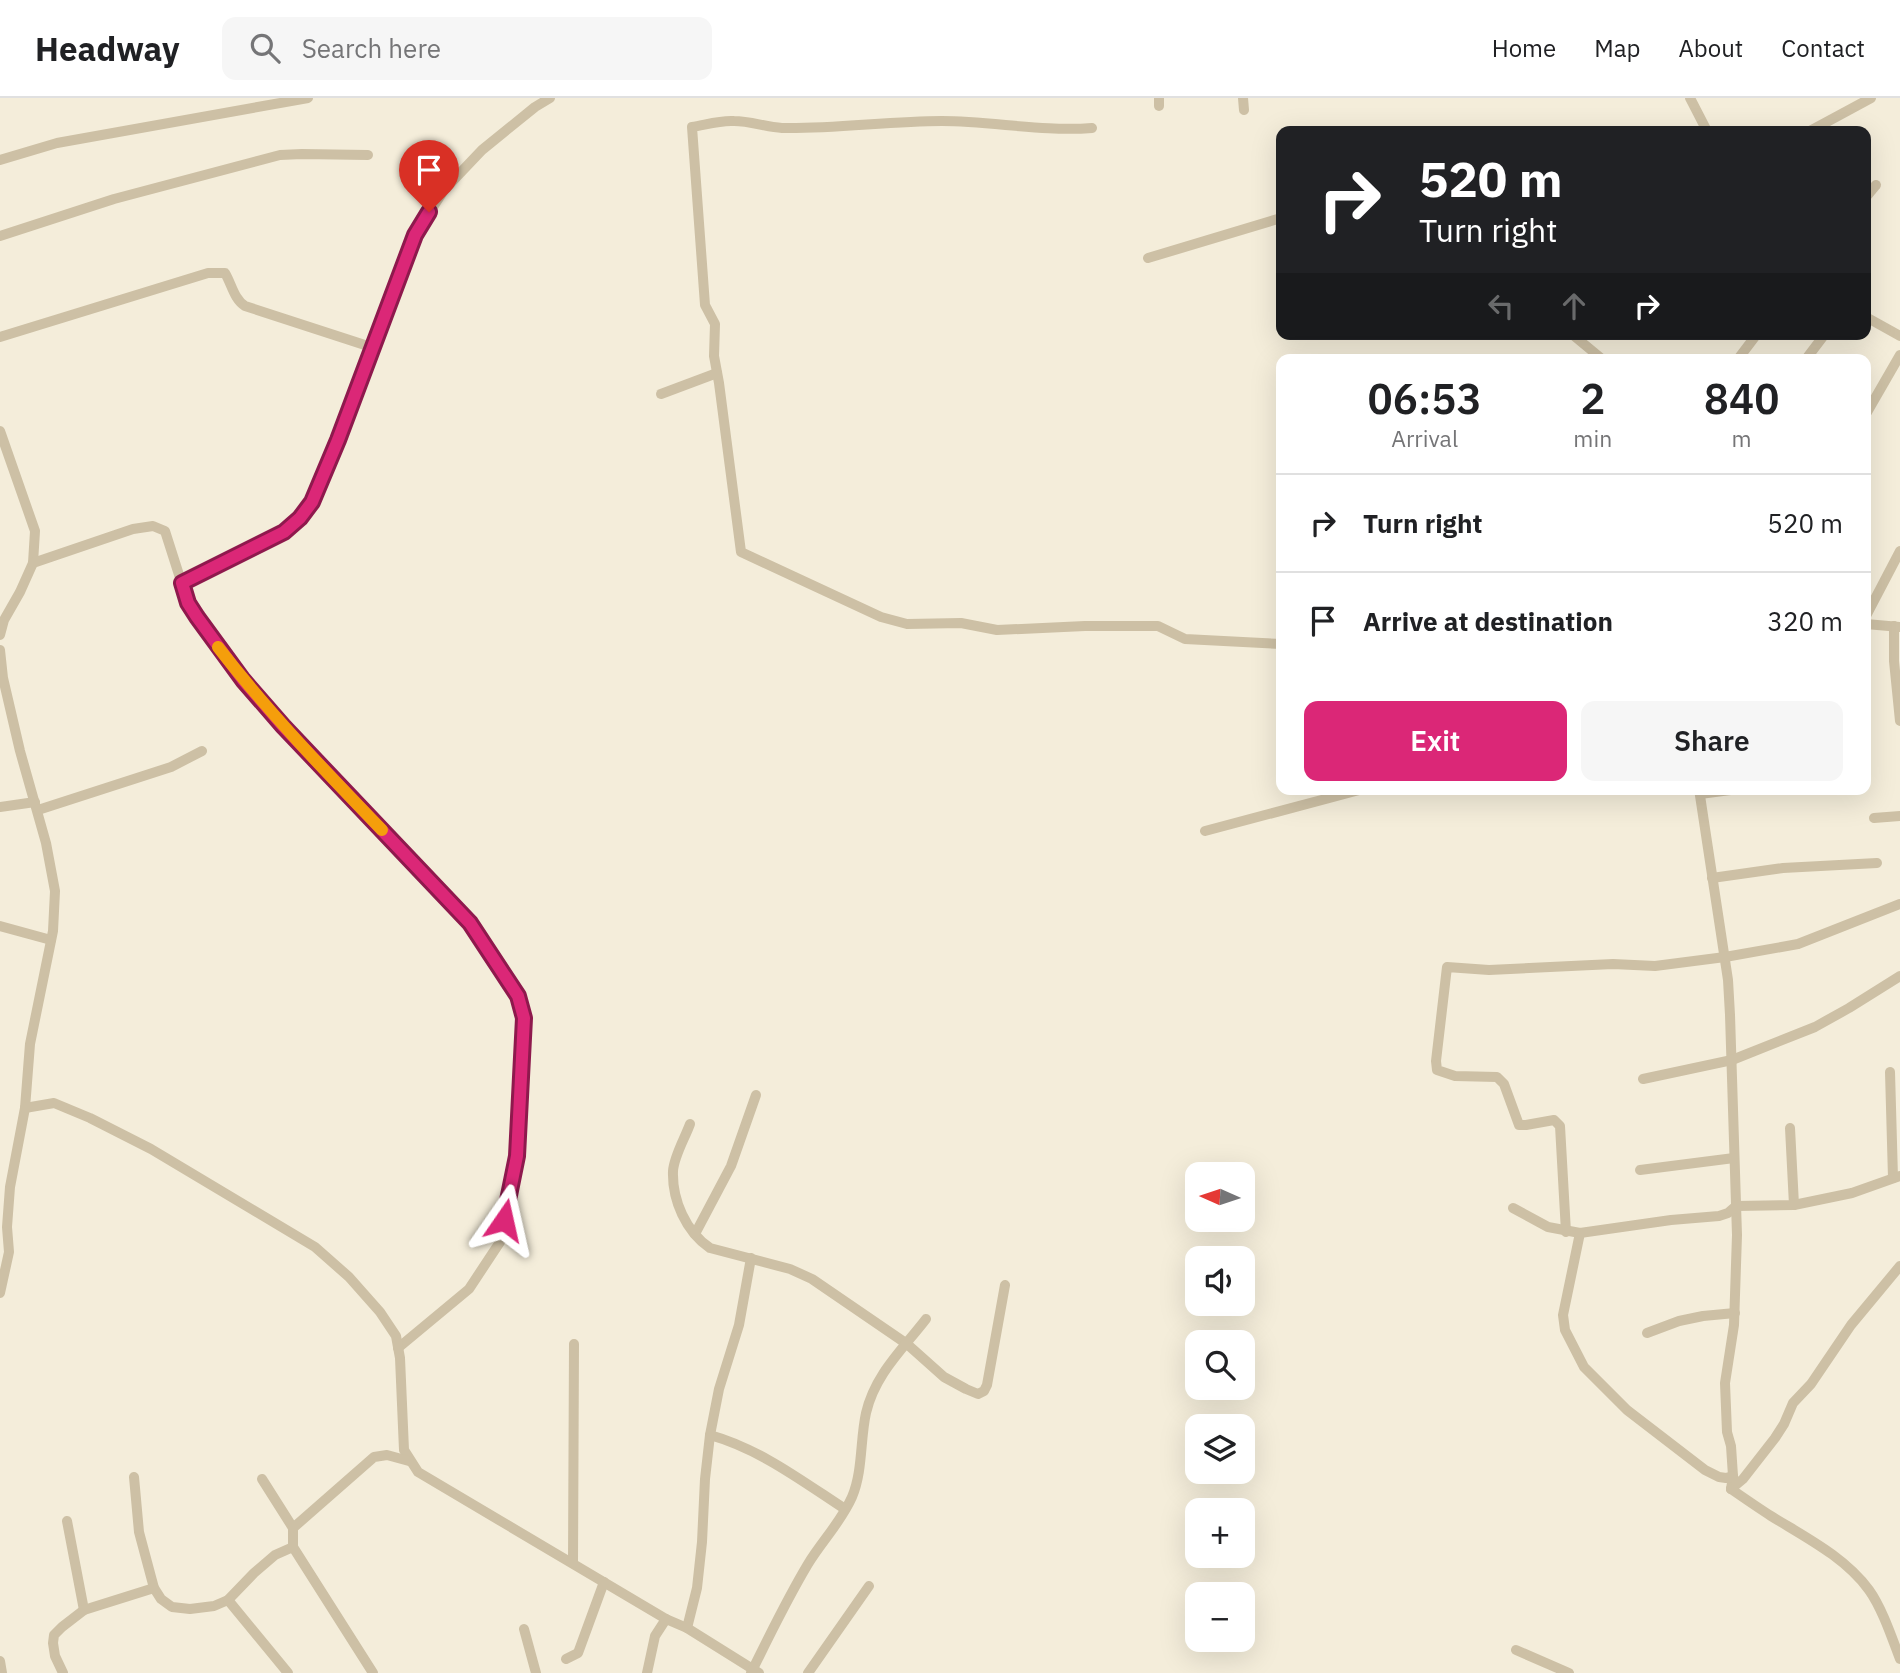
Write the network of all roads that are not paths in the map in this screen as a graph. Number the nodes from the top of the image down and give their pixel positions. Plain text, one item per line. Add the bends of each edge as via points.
1 (308, 98) edge
2 (550, 98) edge
3 (1689, 98) edge
4 (1871, 98) edge
5 (252, 103) edge
6 (1704, 126) edge
7 (1819, 126) edge
8 (1092, 128) dead end
9 (368, 155) dead end
10 (0, 160) edge
11 (1876, 185) dead end
12 (1871, 191) edge
13 (1276, 220) edge
14 (0, 236) edge
15 (1148, 258) dead end
16 (1871, 320) edge
17 (1900, 336) edge
18 (0, 337) edge
19 (1579, 340) edge
20 (1752, 340) edge
21 (371, 347) junction
22 (1596, 354) edge
23 (1742, 354) edge
24 (1900, 355) edge
25 (717, 373) junction
26 (660, 394) dead end
27 (1871, 405) edge
28 (0, 431) edge
29 (1900, 551) edge
30 (33, 563) junction
31 (182, 583) junction
32 (1871, 607) edge
33 (1871, 624) edge
34 (1897, 626) edge
35 (0, 635) edge
36 (1276, 644) edge
37 (0, 650) edge
38 (1900, 721) edge
39 (202, 751) dead end
40 (1340, 795) edge
41 (1700, 795) edge
42 (36, 806) junction
43 (0, 807) edge
44 (1900, 816) edge
45 (1874, 818) dead end
46 (1205, 831) dead end
47 (1877, 863) dead end
48 (1712, 878) junction
49 (1900, 904) edge
50 (0, 926) edge
51 (51, 940) junction
52 (1725, 957) junction
53 (1900, 976) edge
54 (1732, 1060) junction
55 (1890, 1072) dead end
56 (1643, 1079) dead end
57 (756, 1095) dead end
58 (25, 1108) junction
59 (690, 1124) dead end
60 (1790, 1128) dead end
61 (1734, 1158) junction
62 (1640, 1170) dead end
63 (1897, 1177) edge
64 (1794, 1205) junction
65 (1736, 1206) junction
66 (1513, 1208) dead end
67 (1566, 1232) junction
68 (1580, 1233) junction
69 (695, 1234) junction
70 (751, 1258) junction
71 (1900, 1266) edge
72 (1005, 1285) dead end
73 (0, 1293) edge
74 (1735, 1313) junction
75 (926, 1319) dead end
76 (1647, 1333) dead end
77 (907, 1344) junction
78 (574, 1345) dead end
79 (398, 1348) junction
80 (710, 1435) junction
81 (409, 1461) junction
82 (1733, 1476) junction
83 (134, 1477) dead end
84 (262, 1479) dead end
85 (1731, 1489) junction
86 (845, 1509) junction
87 (67, 1521) dead end
88 (293, 1528) junction
89 (293, 1547) junction
90 (573, 1563) junction
91 (604, 1582) junction
92 (869, 1586) dead end
93 (154, 1588) junction
94 (228, 1600) junction
95 (84, 1610) junction
96 (666, 1619) junction
97 (687, 1628) junction
98 (524, 1629) dead end
99 (1516, 1650) dead end
100 (566, 1659) dead end
101 (1900, 1659) edge
102 (0, 1661) edge
103 (1571, 1670) edge
104 (754, 1672) edge
105 (2, 1673) edge
106 (63, 1673) edge
107 (288, 1673) edge
108 (373, 1673) edge
109 (536, 1673) edge
110 (647, 1673) edge
111 (808, 1673) edge

1 - 5 street
2 - 21 street via 482,150 444,190 415,235
3 - 6 street
4 - 7 street
5 - 10 street via 57,143
8 - 25 street via 944,121 779,128 734,121 692,127 705,305 715,324
9 - 14 street via 280,155 114,199
11 - 12 street
13 - 15 street
16 - 17 street
18 - 21 street via 208,273 225,273 237,301 245,306
19 - 22 street
20 - 23 street
21 - 31 street via 338,440 312,502 300,518 284,532
24 - 27 street
25 - 26 street
25 - 36 street via 741,552 881,617 907,624 961,623 997,630 1158,626 1185,639
28 - 30 street via 35,531
29 - 32 street
30 - 31 street via 153,526 165,531
30 - 35 street
31 - 79 street via 206,632 243,680 470,923 518,996 524,1018 517,1156 500,1242 469,1289
33 - 34 street
34 - 38 street via 1894,661
37 - 42 street
39 - 42 street via 171,767
40 - 46 street
41 - 48 street
42 - 43 street
42 - 51 street via 55,891
44 - 45 street
47 - 48 street via 1783,868
48 - 52 street
49 - 52 street via 1798,944
50 - 51 street
51 - 58 street via 30,1044
52 - 54 street
52 - 67 street via 1655,966 1447,967 1437,1070 1455,1076 1497,1077 1519,1125 1554,1120 1560,1126
53 - 54 street via 1815,1027
54 - 56 street
54 - 61 street
55 - 63 street
57 - 69 street via 731,1166
58 - 73 street via 10,1187 9,1252
58 - 79 street via 54,1103 90,1118 315,1247 380,1312 396,1336
59 - 69 street via 673,1170 677,1202
60 - 64 street
61 - 62 street
61 - 65 street
63 - 64 street via 1852,1193
64 - 65 street
65 - 68 street via 1720,1216
65 - 74 street
66 - 67 street
67 - 68 street
68 - 82 street via 1563,1315 1565,1330 1584,1367 1627,1410 1704,1469 1726,1478
69 - 70 street via 710,1248
70 - 77 street via 812,1279
70 - 80 street
71 - 85 street via 1793,1403 1775,1438
72 - 77 street via 984,1391 978,1394 944,1377
74 - 76 street via 1679,1321
74 - 82 street via 1725,1383
75 - 77 street
77 - 86 street via 890,1362 870,1397 857,1477
78 - 90 street
79 - 81 street via 402,1438
80 - 86 street via 752,1450
80 - 97 street via 697,1588
81 - 88 street via 374,1457
81 - 90 street via 418,1472
82 - 85 street
83 - 93 street via 139,1532
84 - 88 street
85 - 101 street via 1848,1567 1870,1591
86 - 104 street via 810,1561
87 - 95 street
88 - 89 street
89 - 94 street via 275,1555
89 - 108 street
90 - 91 street
91 - 96 street
91 - 100 street via 578,1653
92 - 111 street
93 - 94 street via 172,1606 190,1609
93 - 95 street
94 - 107 street
95 - 106 street via 54,1635 55,1656
96 - 97 street
96 - 110 street via 655,1636
97 - 104 street
98 - 109 street
99 - 103 street
102 - 105 street

